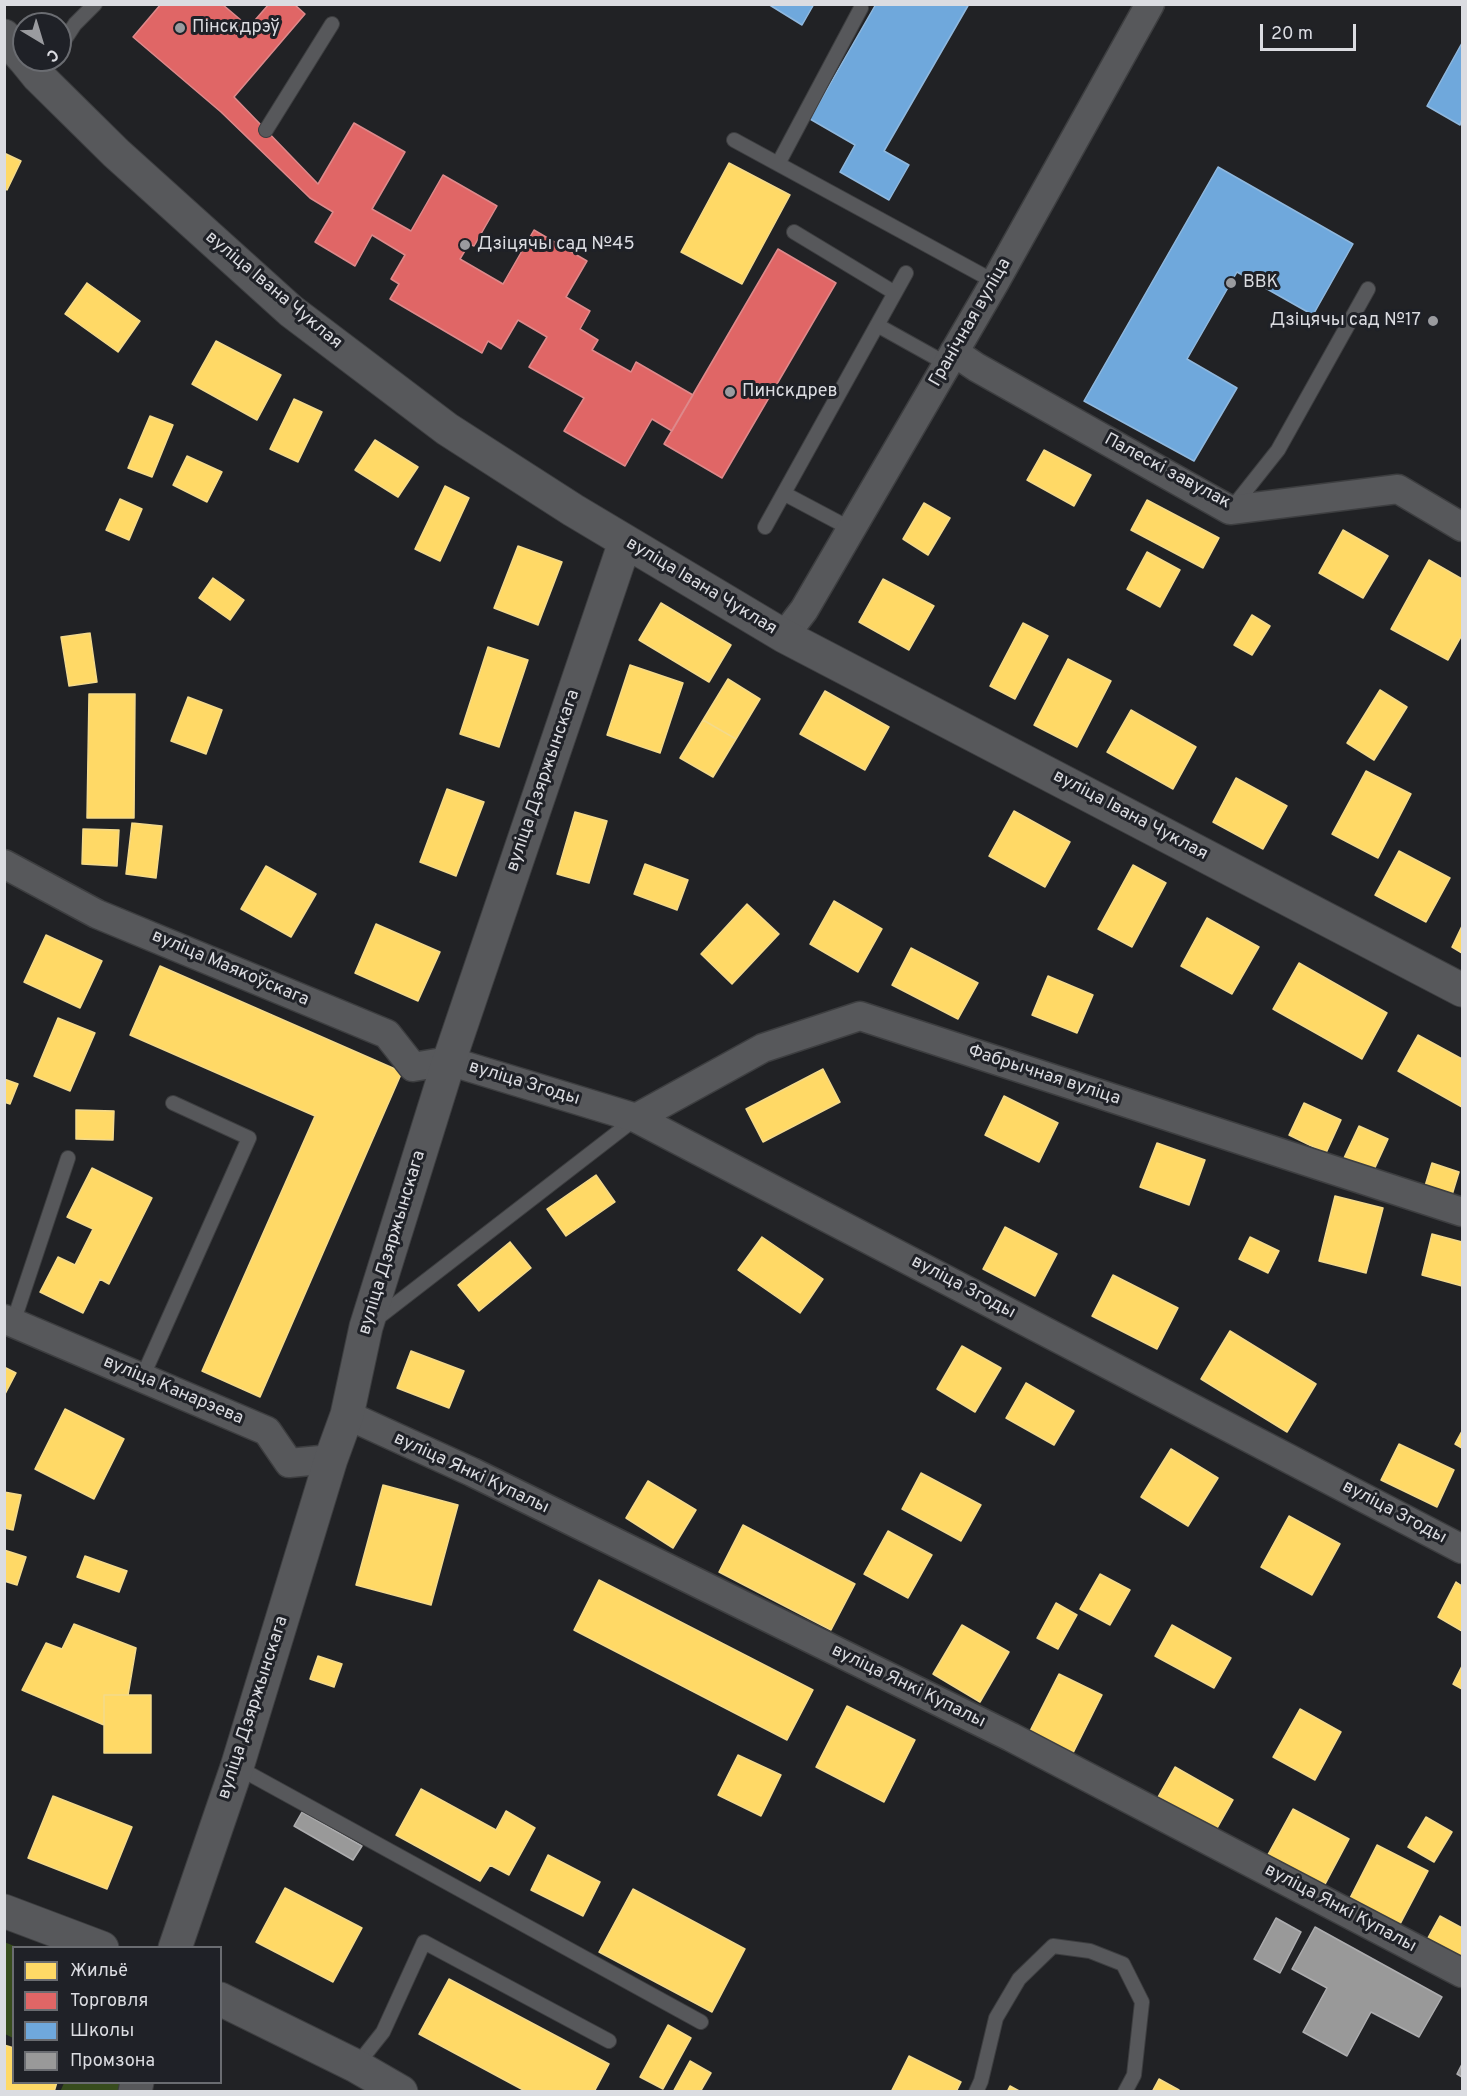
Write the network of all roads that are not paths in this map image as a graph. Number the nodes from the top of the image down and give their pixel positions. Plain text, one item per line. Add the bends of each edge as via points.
1 (95, 4) edge
2 (1150, 4) edge
3 (861, 8) dead end
4 (332, 24) dead end
5 (72, 29) edge
6 (39, 72) edge
7 (266, 130) dead end
8 (734, 140) dead end
9 (778, 164) junction
10 (794, 232) dead end
11 (906, 273) dead end
12 (995, 282) junction
13 (1368, 289) dead end
14 (895, 293) junction
15 (877, 325) junction
16 (951, 358) junction
17 (785, 494) junction
18 (1230, 510) junction
19 (765, 527) dead end
20 (1462, 527) edge
21 (851, 529) junction
22 (625, 542) junction
23 (784, 636) junction
24 (4, 864) edge
25 (1462, 990) edge
26 (449, 1061) junction
27 (173, 1103) dead end
28 (636, 1118) junction
29 (68, 1158) dead end
30 (1462, 1212) edge
31 (9, 1321) edge
32 (366, 1327) junction
33 (142, 1378) junction
34 (347, 1415) junction
35 (331, 1459) junction
36 (1462, 1549) edge
37 (237, 1767) junction
38 (4, 1911) edge
39 (99, 1946) edge
40 (175, 1946) edge
41 (1462, 1973) edge
42 (222, 2000) edge
43 (700, 2022) dead end
44 (609, 2042) dead end
45 (356, 2066) junction
46 (401, 2091) edge
47 (976, 2091) edge
48 (1125, 2091) edge

1 - 5 lane
2 - 12 street, Гранічная вуліца
3 - 9 lane
4 - 7 lane
6 - 22 street, вуліца Івана Чуклая via 116,153 291,311 447,429
8 - 9 lane
9 - 12 lane
10 - 14 lane
11 - 14 lane
12 - 16 street, Гранічная вуліца
13 - 18 lane via 1278,450
14 - 15 lane
15 - 16 lane
15 - 17 lane
16 - 18 street, Палескі завулак via 976,367
16 - 21 street, Гранічная вуліца
17 - 19 lane
17 - 21 lane
18 - 20 street, Палескі завулак via 1398,489
21 - 23 street, Гранічная вуліца via 804,610
22 - 23 street, вуліца Івана Чуклая
22 - 26 street, вуліца Дзяржынскага
23 - 25 street, вуліца Івана Чуклая
24 - 26 street, вуліца Маякоўскага via 97,914 387,1034 412,1067
26 - 28 street, вуліца Згоды
26 - 32 street, вуліца Дзяржынскага
27 - 33 lane via 249,1138
28 - 30 street, Фабрычная вуліца via 763,1048 860,1016
28 - 32 lane
28 - 36 street, вуліца Згоды
29 - 31 lane
31 - 33 street, вуліца Канарэева
32 - 34 street, вуліца Дзяржынскага
33 - 35 street, вуліца Канарэева via 267,1431 289,1463
34 - 35 street, вуліца Дзяржынскага
34 - 41 street, вуліца Янкі Купалы via 472,1472 1011,1737
35 - 37 street, вуліца Дзяржынскага
37 - 40 street, вуліца Дзяржынскага
37 - 43 lane
38 - 39 street
42 - 45 street
44 - 45 lane via 424,1942 383,2032
45 - 46 street
47 - 48 lane via 996,2018 1019,1979 1053,1946 1090,1951 1123,1964 1142,2002 1134,2075

